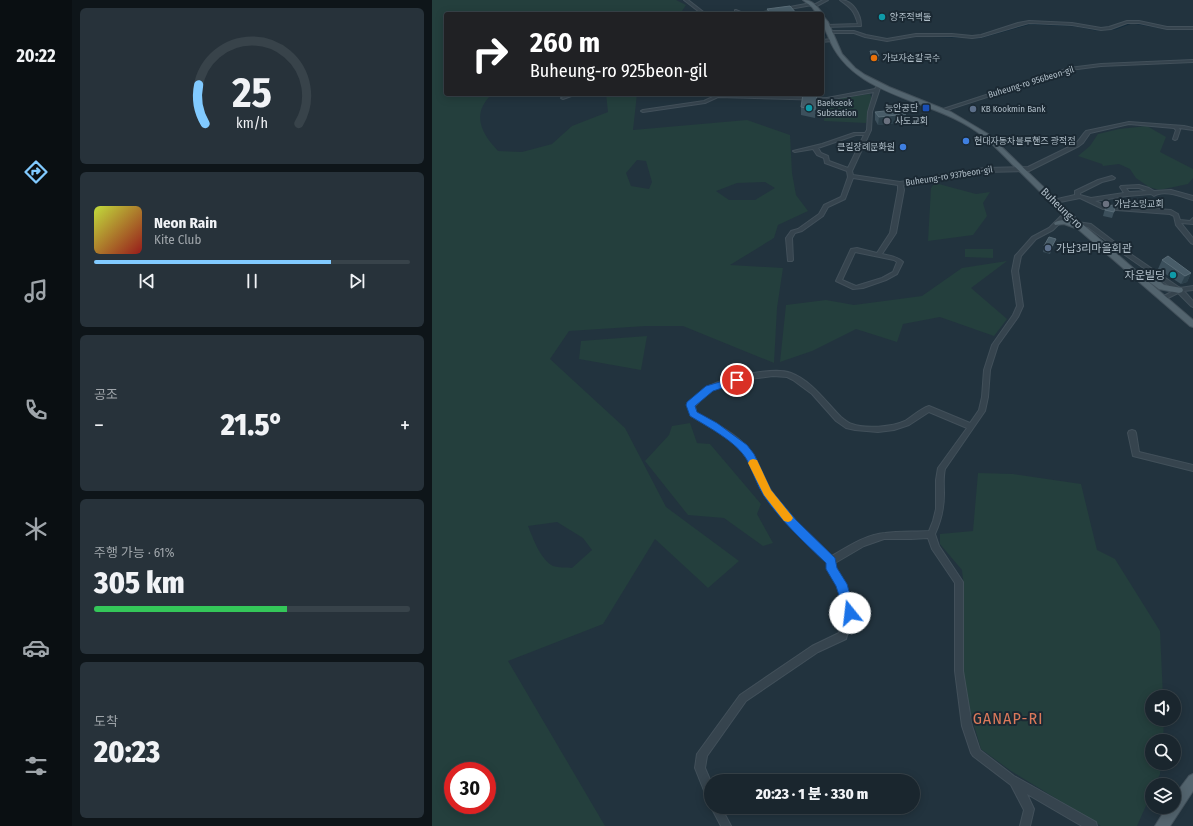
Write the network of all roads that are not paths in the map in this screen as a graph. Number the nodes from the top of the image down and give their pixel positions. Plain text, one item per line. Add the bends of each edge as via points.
1 (686, 0) edge
2 (805, 0) edge
3 (826, 0) edge
4 (842, 0) edge
5 (813, 5) junction
6 (701, 12) edge
7 (769, 12) edge
8 (818, 12) edge
9 (824, 21) edge
10 (860, 25) junction
11 (1110, 28) junction
12 (1193, 28) edge
13 (828, 29) junction
14 (1116, 31) dead end
15 (848, 32) junction
16 (831, 40) junction
17 (824, 41) edge
18 (1193, 61) edge
19 (879, 88) junction
20 (569, 96) edge
21 (563, 98) dead end
22 (942, 110) junction
23 (643, 111) dead end
24 (1176, 127) junction
25 (1193, 130) edge
26 (868, 132) junction
27 (1175, 139) dead end
28 (815, 147) junction
29 (795, 151) dead end
30 (850, 170) junction
31 (1023, 170) junction
32 (851, 176) junction
33 (1112, 178) dead end
34 (900, 184) junction
35 (1127, 194) junction
36 (1154, 194) junction
37 (1078, 195) junction
38 (1193, 198) edge
39 (1090, 200) junction
40 (1055, 201) junction
41 (1068, 214) junction
42 (1193, 220) edge
43 (1178, 221) junction
44 (1058, 223) junction
45 (1077, 224) junction
46 (1088, 232) junction
47 (1193, 242) edge
48 (878, 255) junction
49 (790, 260) dead end
50 (1193, 281) edge
51 (1190, 288) edge
52 (1179, 290) junction
53 (1164, 298) junction
54 (1193, 305) edge
55 (1193, 324) edge
56 (970, 426) junction
57 (1132, 433) dead end
58 (1193, 468) edge
59 (931, 534) junction
60 (831, 562) junction
61 (704, 777) edge
62 (1193, 780) edge
63 (1014, 781) junction
64 (1181, 797) edge
65 (720, 814) edge
66 (1170, 814) edge
67 (726, 826) edge
68 (1025, 826) edge
69 (1092, 826) edge
70 (1162, 826) edge

1 - 6 street
2 - 5 main road
3 - 5 street
4 - 10 street via 854,7
5 - 7 street
5 - 8 main road
9 - 13 main road, Buheung-ro
10 - 13 street
10 - 15 street via 858,29
11 - 12 street via 1133,22 1167,28
11 - 14 street
11 - 15 street via 1029,22 976,37 916,35 887,40
13 - 15 street
13 - 16 main road, Buheung-ro
16 - 17 street
16 - 19 main road, Buheung-ro via 847,63
18 - 22 street, Buheung-ro 956beon-gil via 1069,69
19 - 22 main road, Buheung-ro
19 - 23 street via 827,99 717,96 705,102
19 - 26 street via 870,112
20 - 21 street
22 - 31 main road, Buheung-ro via 986,135
24 - 25 street
24 - 27 street via 1178,130
24 - 31 street via 1129,123 1084,134 1081,142 1073,147
26 - 28 street
26 - 30 street
28 - 29 street
28 - 30 street via 819,154 826,157 827,162
30 - 32 street
31 - 34 street, Buheung-ro 937beon-gil via 985,170
31 - 40 main road, Buheung-ro
32 - 34 street, Buheung-ro 937beon-gil
32 - 49 street via 843,198 826,206 821,215 793,232 789,238
33 - 37 street via 1077,192
34 - 48 street, Buheung-ro 937beon-gil via 893,233
35 - 36 street
35 - 36 street via 1123,187 1140,187 1151,190
35 - 39 street
36 - 38 street via 1171,192
37 - 39 street
37 - 40 street
39 - 43 street via 1107,208 1171,212 1176,215
40 - 41 main road, Buheung-ro
41 - 44 street
41 - 45 main road, Buheung-ro
42 - 43 street
43 - 47 street
44 - 46 main road via 1070,224
44 - 56 street via 1034,238 1018,256 1015,271 1020,306 1016,316 995,345 987,370 982,411
45 - 46 main road, Buheung-ro
45 - 52 street via 1089,225 1096,229
46 - 52 main road via 1115,249 1162,287
46 - 53 main road, Buheung-ro
48 - 48 street via 853,250 839,281 855,288 895,273 900,262
50 - 51 street
51 - 52 street
52 - 53 street
52 - 54 street
53 - 55 main road, Buheung-ro
56 - 59 street via 942,468 939,477 939,518
56 - 60 street via 929,409 905,424 893,428 868,429 850,426 833,413 814,392 788,375 775,373 750,377 710,389 691,405 693,414 743,447 767,492 792,523
57 - 58 street via 1136,454
59 - 60 street via 884,536 862,543
59 - 63 street via 935,547 959,582 959,671 969,732 976,752
60 - 61 street via 831,569 841,584 850,613 843,636 815,648 743,698 702,754 700,768
62 - 64 main road
63 - 68 street via 1029,809
63 - 69 street
65 - 67 street
66 - 70 main road

